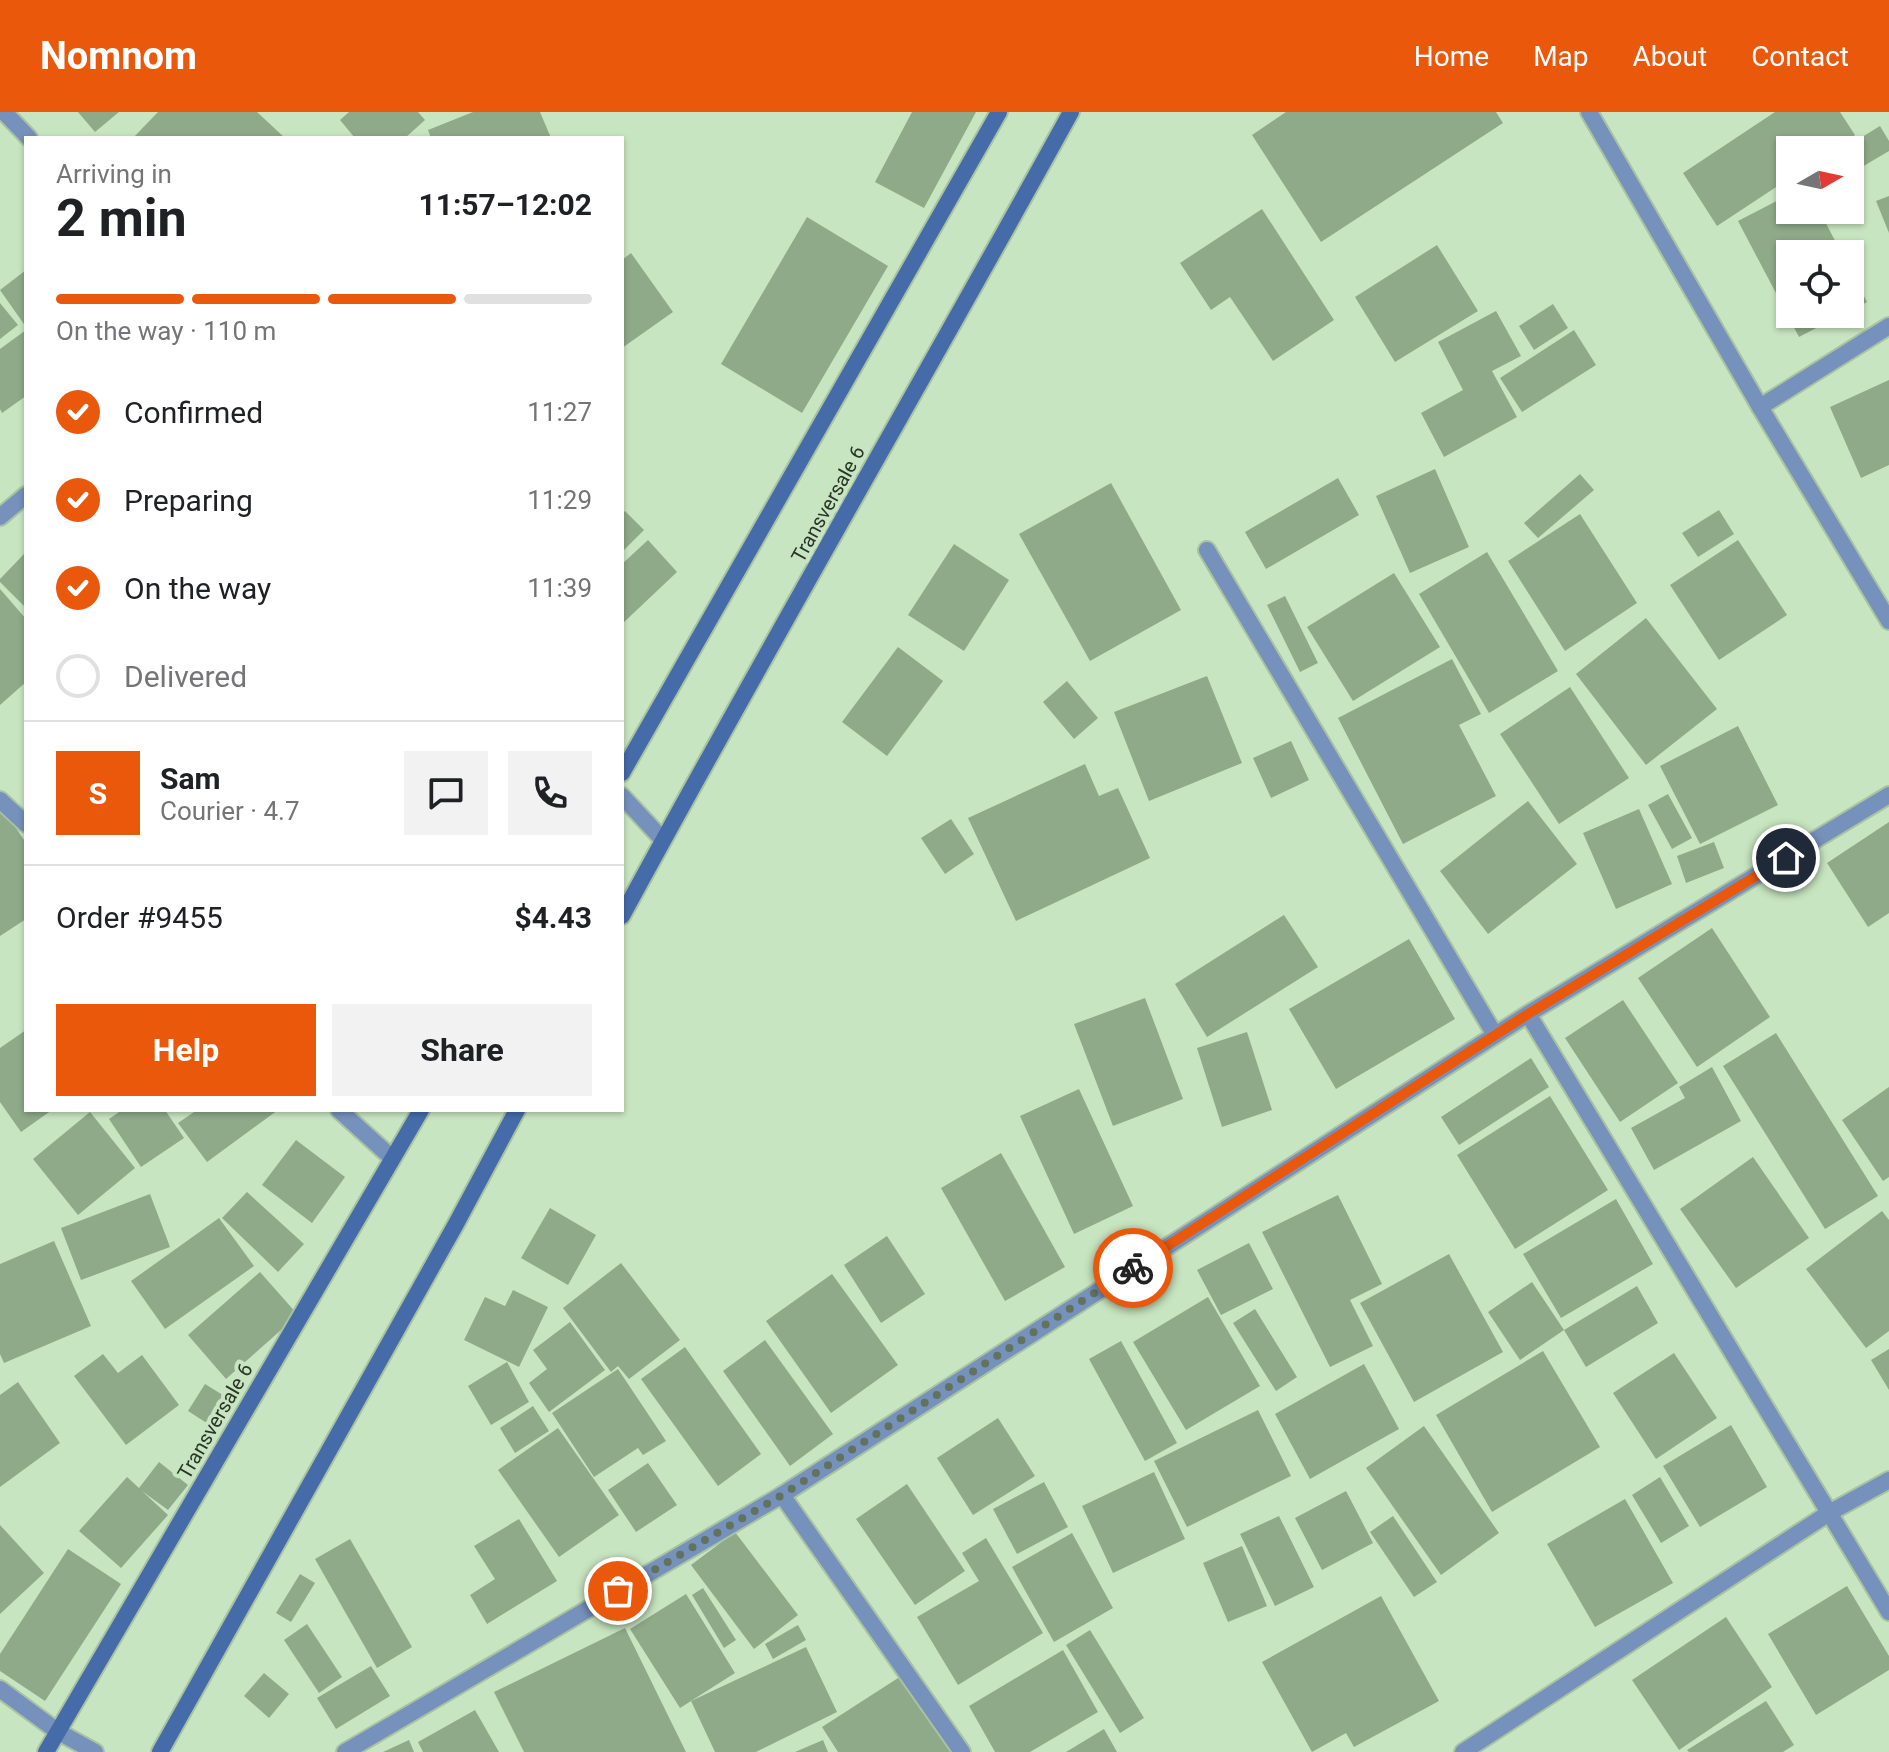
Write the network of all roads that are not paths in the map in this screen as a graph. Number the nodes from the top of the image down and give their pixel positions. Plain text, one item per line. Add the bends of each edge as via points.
1 (4, 112) edge
2 (999, 112) edge
3 (1071, 112) edge
4 (1589, 112) edge
5 (27, 136) edge
6 (1889, 326) edge
7 (1760, 407) junction
8 (24, 497) edge
9 (0, 517) edge
10 (1207, 550) dead end
11 (1889, 621) edge
12 (624, 769) edge
13 (1889, 795) edge
14 (624, 798) edge
15 (0, 800) edge
16 (24, 822) edge
17 (663, 840) junction
18 (624, 912) edge
19 (1528, 1014) junction
20 (1495, 1035) junction
21 (341, 1112) edge
22 (420, 1112) edge
23 (516, 1112) edge
24 (392, 1158) junction
25 (1889, 1480) edge
26 (782, 1495) junction
27 (1829, 1513) junction
28 (1889, 1612) edge
29 (0, 1689) edge
30 (57, 1731) junction
31 (46, 1752) edge
32 (95, 1752) edge
33 (160, 1752) edge
34 (345, 1752) edge
35 (962, 1752) edge
36 (1463, 1752) edge

1 - 5 street
2 - 12 main road
3 - 17 main road, Transversale 6
4 - 7 street
6 - 7 street
7 - 11 street
8 - 9 street
10 - 20 street
13 - 19 street
14 - 17 street
15 - 16 street
17 - 18 main road, Transversale 6
19 - 20 street
19 - 27 street
20 - 26 street
21 - 24 street
22 - 24 main road, Transversale 6
23 - 33 main road
24 - 30 main road, Transversale 6
25 - 27 street
26 - 34 street
26 - 35 street
27 - 28 street
27 - 36 street
29 - 30 street
30 - 31 main road, Transversale 6
30 - 32 street

